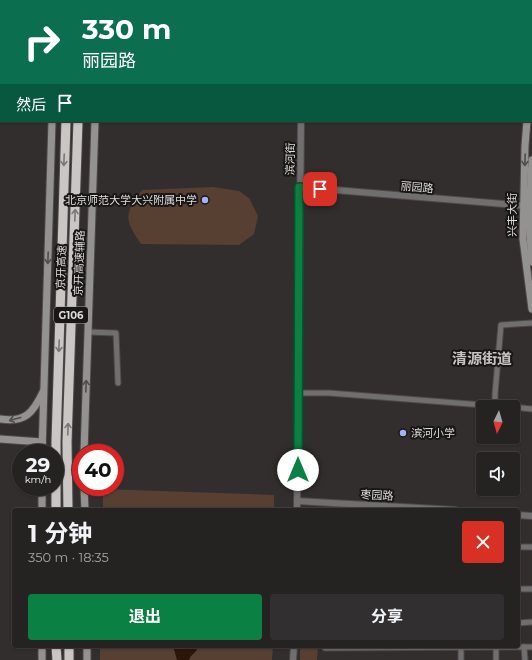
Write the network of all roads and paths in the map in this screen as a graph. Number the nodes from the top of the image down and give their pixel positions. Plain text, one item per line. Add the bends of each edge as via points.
1 (52, 122) edge
2 (66, 122) edge
3 (78, 122) edge
4 (95, 122) edge
5 (301, 122) edge
6 (527, 122) edge
7 (532, 160) edge
8 (299, 187) junction
9 (528, 206) edge
10 (532, 262) edge
11 (532, 309) edge
12 (532, 324) edge
13 (88, 332) junction
14 (118, 383) dead end
15 (44, 390) junction
16 (298, 393) junction
17 (495, 400) edge
18 (476, 405) edge
19 (520, 408) edge
20 (532, 409) edge
21 (0, 419) edge
22 (0, 439) edge
23 (42, 442) joint
24 (84, 444) edge
25 (42, 496) edge
26 (84, 496) edge
27 (297, 501) junction
28 (42, 508) edge
29 (56, 508) edge
30 (68, 508) edge
31 (85, 508) edge
32 (297, 508) edge
33 (420, 508) edge
34 (520, 515) edge
35 (532, 516) edge
36 (520, 547) edge
37 (532, 547) edge
38 (520, 589) edge
39 (532, 589) edge
40 (532, 622) edge
41 (520, 623) edge
42 (520, 647) edge
43 (524, 647) junction
44 (532, 647) edge
45 (42, 648) edge
46 (56, 648) edge
47 (69, 648) edge
48 (87, 648) edge
49 (294, 648) edge
50 (461, 648) edge
51 (496, 648) edge
52 (42, 660) edge
53 (56, 660) edge
54 (69, 660) edge
55 (87, 660) edge
56 (293, 660) edge
57 (461, 660) edge
58 (496, 660) edge
59 (525, 660) edge

1 -> 15 main road
2 -> 29 highway, 京开高速 / G106
30 -> 3 highway, 京开高速 / G106 via 67,442
4 - 13 main road, 京开高速辅路
5 - 8 street, 滨河街
6 -> 9 main road, 兴丰大街
7 - 9 main road, 兴丰大街
8 - 9 street, 丽园路
8 - 16 street, 滨河街
9 - 10 main road, 兴丰大街
9 - 11 main road, 兴丰大街 via 523,239
12 - 17 street via 501,325
13 - 14 street via 116,333
24 -> 13 main road, 京开高速辅路
15 -> 21 main road via 29,414 11,421
15 - 23 main road
16 - 18 street via 330,393
16 - 27 street, 滨河街
19 - 20 street
22 - 23 main road
25 - 28 main road
26 - 31 main road
27 - 32 street, 滨河街
27 - 33 street, 枣园路
34 - 35 street
36 - 37 street
38 - 39 street
40 - 41 street
42 - 43 street
43 - 44 street
43 - 59 street
45 - 52 main road
46 - 53 highway
47 - 54 highway
48 - 55 main road
49 - 56 street
50 - 57 street
51 - 58 street

